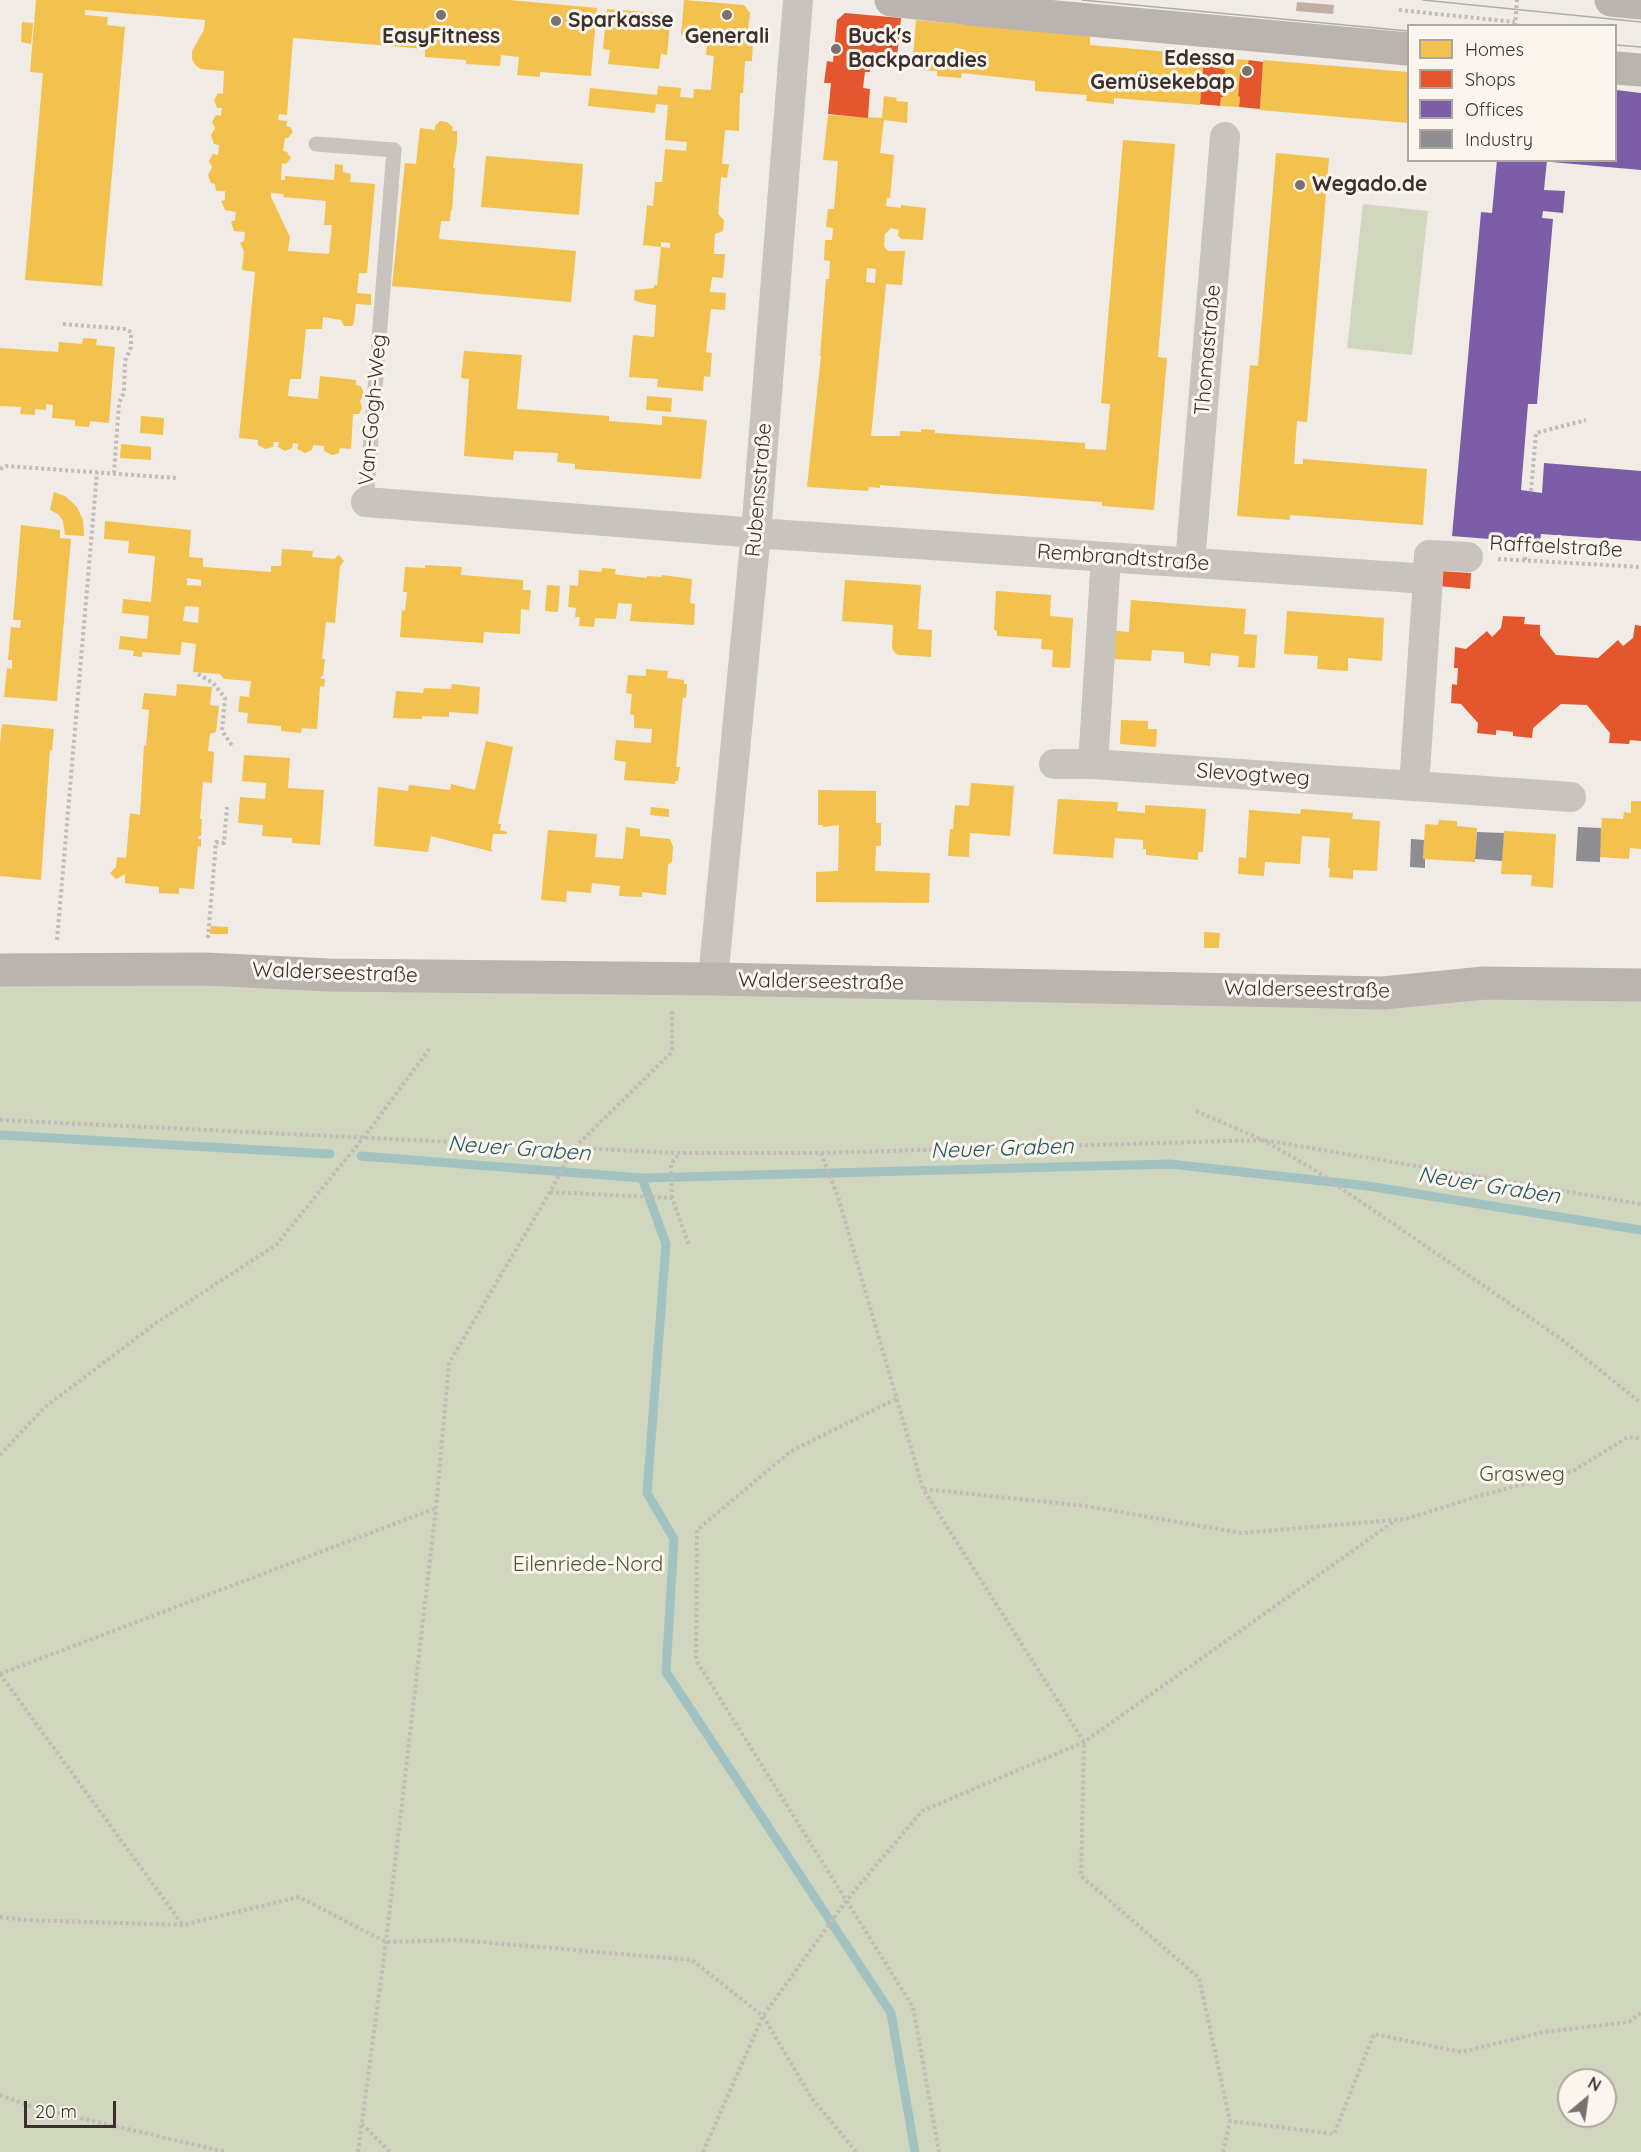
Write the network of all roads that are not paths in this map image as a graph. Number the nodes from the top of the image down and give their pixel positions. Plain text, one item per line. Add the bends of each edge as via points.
1 (798, 0) edge
2 (891, 0) edge
3 (1611, 0) edge
4 (926, 2) edge
5 (1641, 3) edge
6 (1407, 50) edge
7 (1617, 68) edge
8 (1641, 70) edge
9 (1225, 137) dead end
10 (316, 144) dead end
11 (366, 502) joint
12 (756, 533) junction
13 (1106, 557) junction
14 (1468, 558) road end
15 (1190, 563) junction
16 (1428, 579) junction
17 (1054, 764) dead end
18 (1093, 764) junction
19 (1414, 786) junction
20 (1571, 797) dead end
21 (0, 970) edge
22 (713, 979) junction
23 (1641, 986) edge

1 - 12 street, Rubensstraße
2 - 4 street
3 - 5 street
4 - 6 street
7 - 8 street
9 - 15 street, Thomastraße
10 - 11 lane, Van-Gogh-Weg via 394,150
11 - 12 street, Van-Gogh-Weg
12 - 13 street, Rembrandtstraße
12 - 22 street, Rubensstraße
13 - 15 street, Rembrandtstraße
13 - 18 street
14 - 16 street via 1430,555
15 - 16 street, Rembrandtstraße
16 - 19 street
17 - 18 street, Slevogtweg
18 - 19 street, Slevogtweg
19 - 20 street, Slevogtweg
21 - 22 street, Walderseestraße via 205,969 329,975
22 - 23 street, Walderseestraße via 1383,993 1484,983

